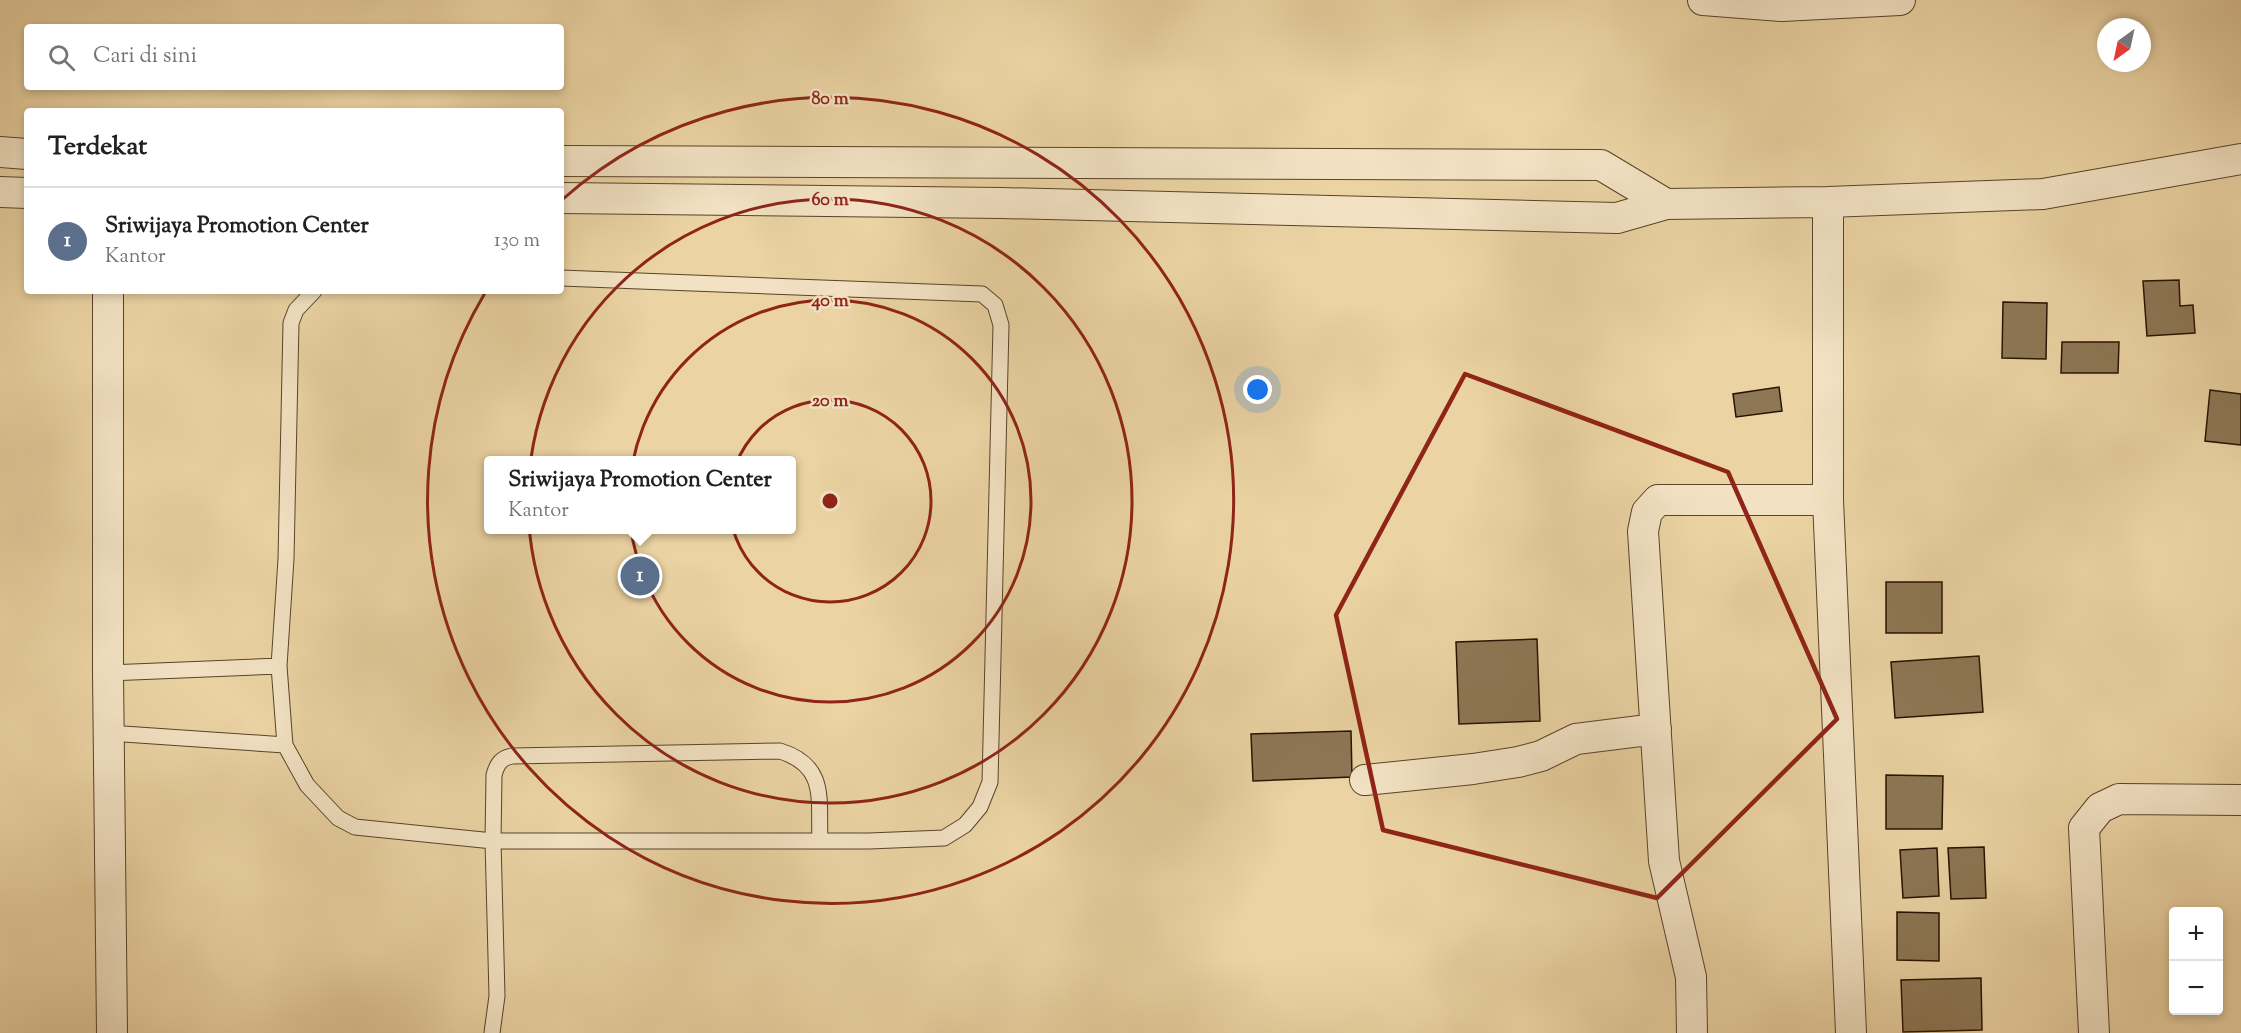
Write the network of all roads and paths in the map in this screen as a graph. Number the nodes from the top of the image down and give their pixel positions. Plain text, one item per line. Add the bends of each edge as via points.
1 (1703, 0) edge
2 (1899, 0) edge
3 (1750, 2) edge
4 (0, 152) edge
5 (24, 154) edge
6 (2241, 159) edge
7 (564, 161) edge
8 (564, 198) edge
9 (1828, 202) junction
10 (1666, 204) junction
11 (564, 278) edge
12 (108, 294) edge
13 (312, 294) edge
14 (1828, 500) junction
15 (279, 666) junction
16 (108, 673) junction
17 (1656, 729) junction
18 (109, 733) junction
19 (285, 745) junction
20 (1365, 780) dead end
21 (2241, 800) edge
22 (493, 841) junction
23 (820, 841) junction
24 (112, 1033) edge
25 (492, 1033) edge
26 (1692, 1033) edge
27 (1851, 1033) edge
28 (2094, 1033) edge

1 - 3 street
2 - 3 street via 1782,6
4 - 5 street
6 - 9 street via 2043,194
7 - 10 street via 1601,165
8 - 10 street via 1001,203 1617,218
9 - 10 street
9 - 14 street
11 - 23 lane via 982,294 995,305 1001,325 990,782 980,807 965,825 944,838
12 - 16 street
13 - 15 lane via 296,309 291,323 286,559
14 - 17 street via 1658,500 1647,512 1643,531
14 - 27 street
15 - 16 lane
15 - 19 lane
16 - 18 street
17 - 20 street via 1576,739 1518,762
17 - 26 street via 1664,861 1691,977
18 - 19 lane
18 - 24 street
19 - 22 lane via 322,802 338,818 355,827
21 - 28 street via 2119,799 2100,808 2084,828
22 - 23 lane
22 - 23 lane via 492,785 496,766 504,758 780,751 794,755 812,769 818,784
22 - 25 lane via 497,996

